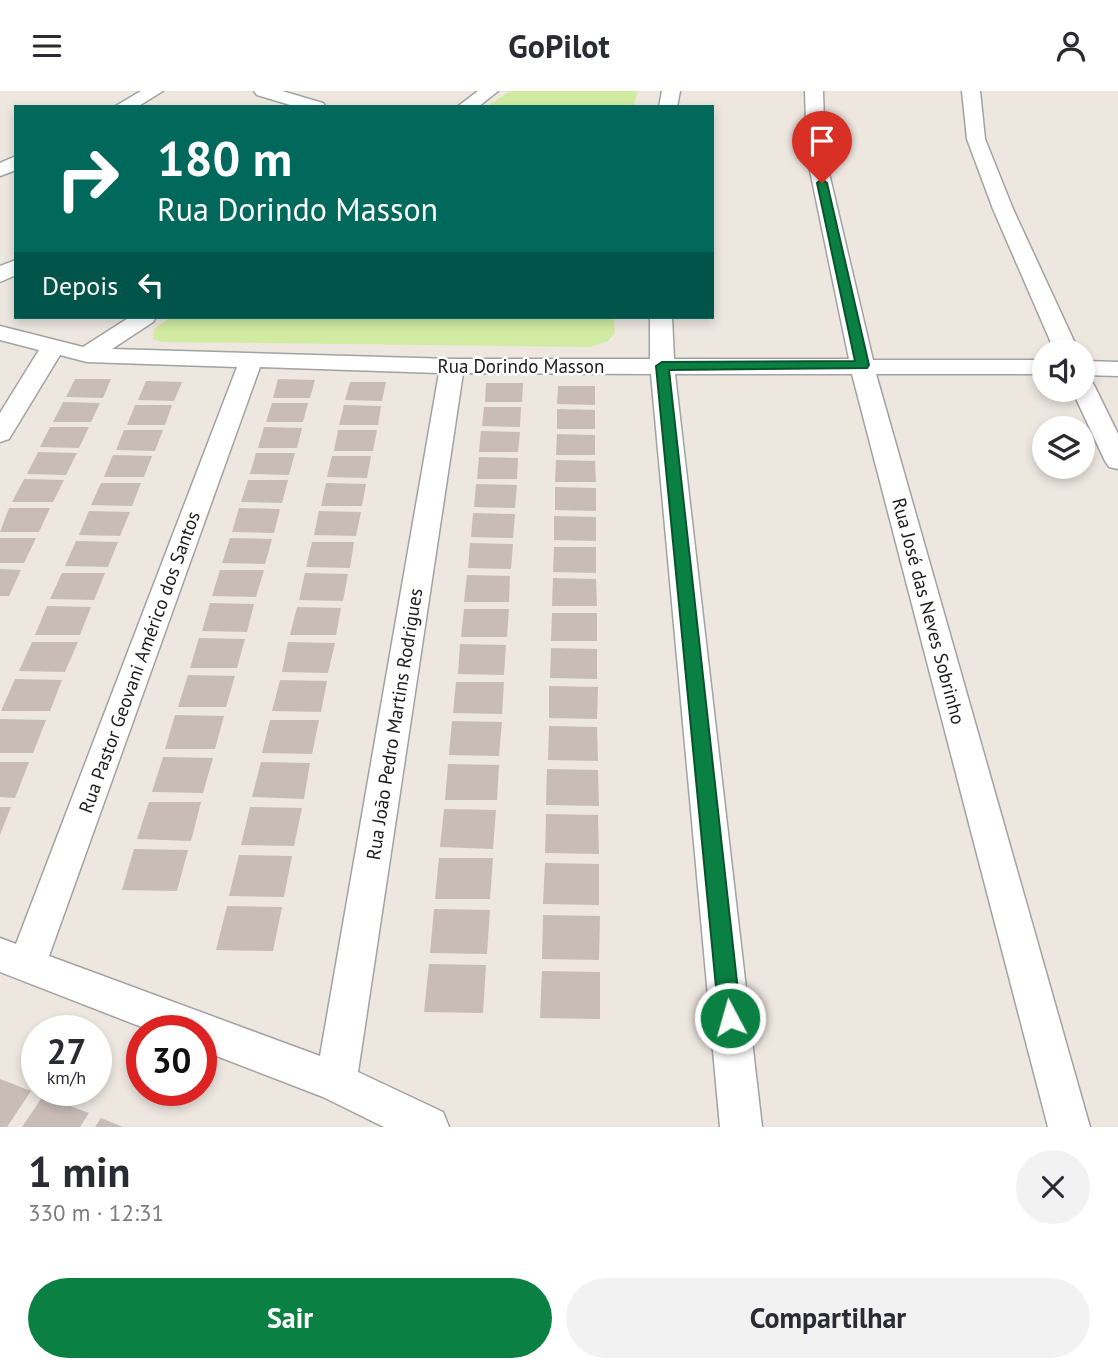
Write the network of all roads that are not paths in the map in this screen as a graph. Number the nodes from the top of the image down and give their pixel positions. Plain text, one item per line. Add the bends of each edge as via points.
1 (154, 91) edge
2 (263, 91) edge
3 (325, 91) edge
4 (489, 91) edge
5 (814, 91) edge
6 (971, 91) edge
7 (127, 105) edge
8 (303, 105) edge
9 (307, 105) edge
10 (469, 105) edge
11 (142, 319) edge
12 (661, 319) edge
13 (0, 333) edge
14 (1061, 339) edge
15 (53, 347) junction
16 (87, 355) junction
17 (251, 361) junction
18 (862, 365) junction
19 (452, 366) junction
20 (662, 366) junction
21 (1032, 367) edge
22 (1095, 368) edge
23 (1118, 369) edge
24 (1090, 402) edge
25 (0, 434) edge
26 (1118, 461) edge
27 (13, 960) edge
28 (336, 1082) junction
29 (428, 1127) edge
30 (741, 1127) edge
31 (1069, 1127) edge

1 - 7 street
2 - 8 street
3 - 9 street
4 - 10 street
5 - 18 street, Rua José das Neves Sobrinho via 816,156
6 - 14 street via 976,139
11 - 16 street
12 - 20 street
13 - 15 street, Rua Dorindo Masson
15 - 16 street, Rua Dorindo Masson
15 - 25 street
16 - 17 street, Rua Dorindo Masson
17 - 19 street, Rua Dorindo Masson
17 - 27 street, Rua Pastor Geovani Américo dos Santos
18 - 20 street, Rua Dorindo Masson
18 - 21 street, Rua Dorindo Masson
18 - 31 street, Rua José das Neves Sobrinho
19 - 20 street, Rua Dorindo Masson
19 - 28 street, Rua João Pedro Martins Rodrigues
20 - 30 street
22 - 23 street
24 - 26 street
27 - 28 street
28 - 29 street

